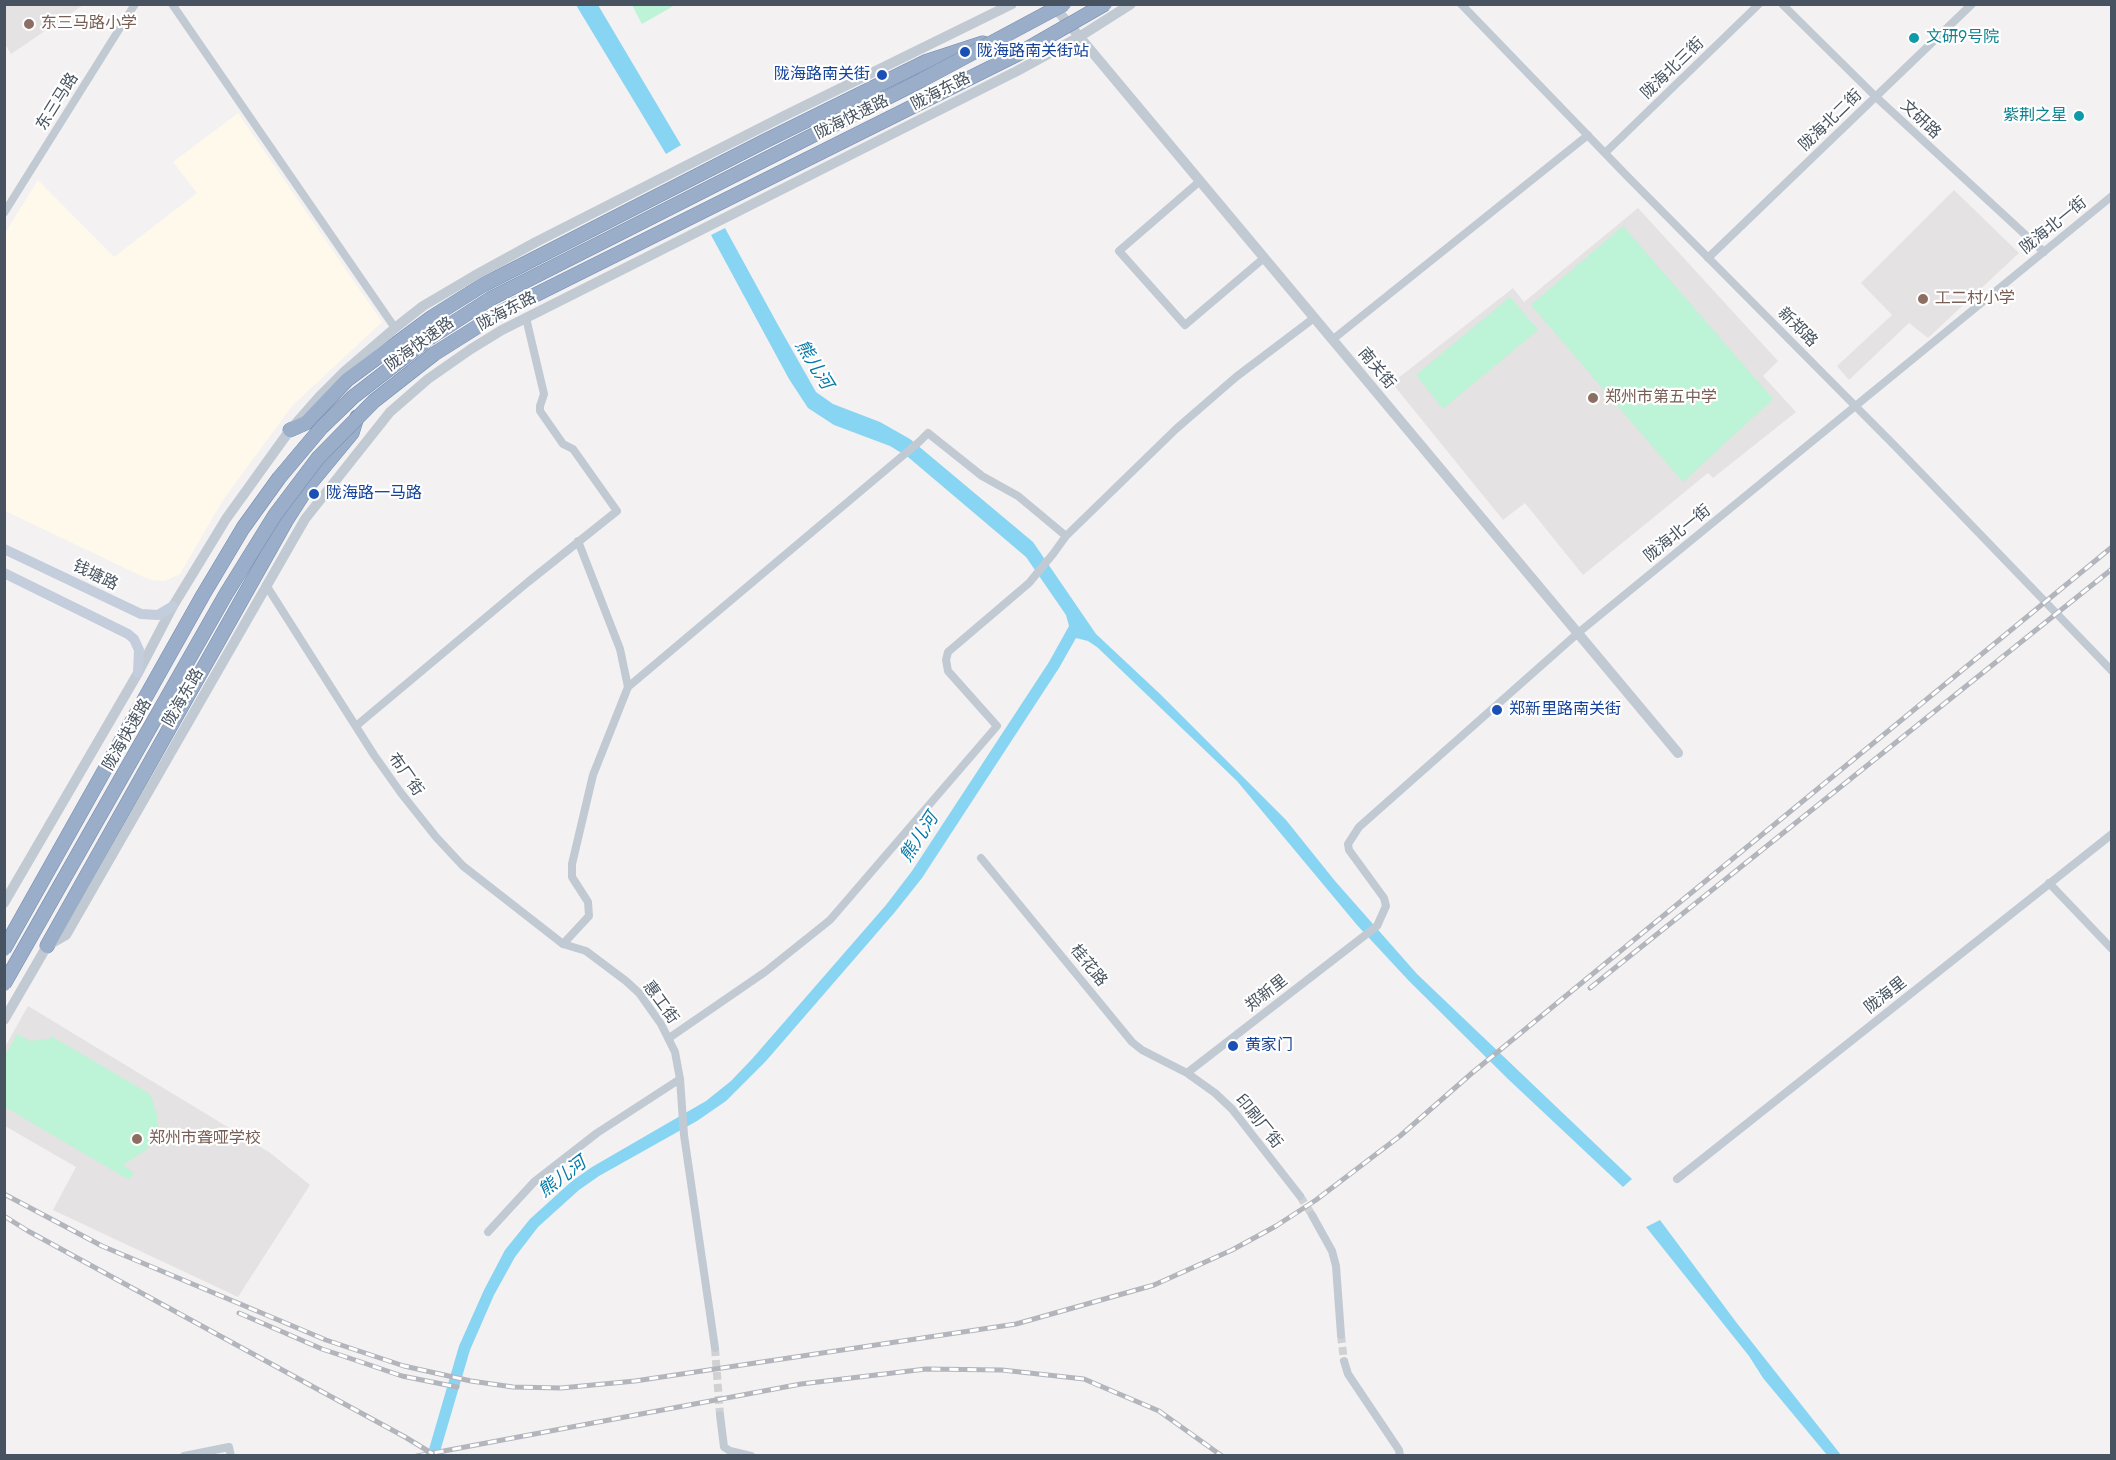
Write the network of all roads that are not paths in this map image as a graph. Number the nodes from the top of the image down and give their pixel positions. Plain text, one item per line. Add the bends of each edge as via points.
1 (135, 4) edge
2 (172, 4) edge
3 (1012, 4) edge
4 (1052, 4) edge
5 (1064, 4) edge
6 (1105, 4) edge
7 (1131, 4) edge
8 (1461, 4) edge
9 (1759, 4) edge
10 (1782, 4) edge
11 (1972, 4) edge
12 (1012, 33) junction
13 (1079, 37) junction
14 (1876, 97) junction
15 (1588, 135) junction
16 (1605, 153) junction
17 (1200, 181) junction
18 (2112, 196) edge
19 (4, 213) edge
20 (2044, 252) junction
21 (1264, 258) junction
22 (1708, 258) junction
23 (526, 318) junction
24 (1314, 318) junction
25 (395, 328) junction
26 (1332, 340) junction
27 (1856, 406) junction
28 (357, 417) junction
29 (290, 430) junction
30 (1065, 536) junction
31 (578, 541) junction
32 (4, 549) edge
33 (4, 573) edge
34 (266, 585) junction
35 (173, 606) junction
36 (1578, 633) junction
37 (2112, 671) edge
38 (138, 672) junction
39 (628, 687) junction
40 (356, 726) junction
41 (1678, 753) dead end
42 (2112, 834) edge
43 (981, 858) dead end
44 (2049, 884) junction
45 (4, 903) edge
46 (1377, 926) joint
47 (563, 944) junction
48 (47, 946) junction
49 (4, 949) edge
50 (2112, 949) edge
51 (4, 984) edge
52 (4, 1020) edge
53 (669, 1038) junction
54 (1187, 1073) junction
55 (680, 1079) junction
56 (1677, 1179) dead end
57 (1300, 1196) tunnel mouth
58 (1312, 1215) tunnel mouth
59 (488, 1233) dead end
60 (1341, 1335) tunnel mouth
61 (715, 1348) tunnel mouth
62 (1344, 1361) tunnel mouth
63 (720, 1415) tunnel mouth
64 (184, 1455) edge
65 (231, 1455) edge
66 (752, 1455) edge
67 (1400, 1455) edge

1 - 19 street, 东三马路
2 - 25 street
3 - 25 street via 536,242 423,306
4 - 13 street, 南关街
5 - 12 highway, 陇海快速路, bridge
6 - 28 highway, 陇海快速路, bridge via 1018,54 499,313 434,354
7 - 13 street, 陇海东路
8 - 15 street, 新郑路
9 - 16 street, 陇海北三街
10 - 14 street, 文研路
11 - 14 street, 陇海北二街
12 - 29 highway, bridge via 925,62 483,285 347,380 306,423
12 - 49 highway, 陇海快速路, bridge via 490,299 428,339 353,397 279,478 243,528
13 - 17 street, 南关街
13 - 23 street, 陇海东路
14 - 20 street, 文研路
14 - 22 street, 陇海北二街
15 - 16 street, 新郑路
15 - 26 street
16 - 22 street, 新郑路
17 - 21 street, 南关街
17 - 21 street via 1119,251 1185,325
18 - 20 street, 陇海北一街
20 - 27 street, 陇海北一街
21 - 24 street, 南关街
22 - 27 street, 新郑路
23 - 31 street via 544,394 540,411 617,511
23 - 34 street, 陇海东路 via 471,349 390,412 318,502
24 - 26 street, 南关街
24 - 30 street via 1176,429
25 - 29 street via 319,396
26 - 36 street, 南关街
27 - 36 street, 陇海北一街
27 - 37 street, 新郑路
28 - 48 highway via 352,433 298,501
28 - 51 highway, 陇海快速路, bridge via 301,478 269,523
29 - 35 street via 226,519
30 - 39 street via 1018,496 982,476 928,433
30 - 53 street via 1029,583 948,652 948,671 997,726 830,920 765,972
31 - 39 street via 620,649
31 - 40 street
32 - 35 main road, 钱塘路 via 141,614 158,615
33 - 38 main road via 128,634 139,650
34 - 40 street, 布厂街
34 - 48 street, 陇海东路 via 66,934
35 - 38 street
36 - 41 street, 南关街
36 - 46 street, 陇海北一街 via 1351,836 1349,850 1384,898 1386,906
38 - 45 street
39 - 47 street via 593,775 572,864 572,877 588,902 589,916
40 - 47 street, 布厂街 via 401,794 456,858
42 - 44 street, 陇海里
43 - 54 street, 桂花路 via 1132,1042
44 - 50 street
44 - 56 street, 陇海里
46 - 54 street, 郑新里
47 - 53 street, 惠工街 via 586,951 626,981 652,1009
48 - 52 street, 陇海东路
53 - 55 street, 惠工街
54 - 57 street, 印刷厂街 via 1232,1109
55 - 59 street via 534,1182
55 - 61 street, 惠工街 via 684,1135
58 - 60 street via 1334,1258
62 - 67 street via 1348,1374
63 - 66 street via 724,1447
64 - 65 street via 229,1447

